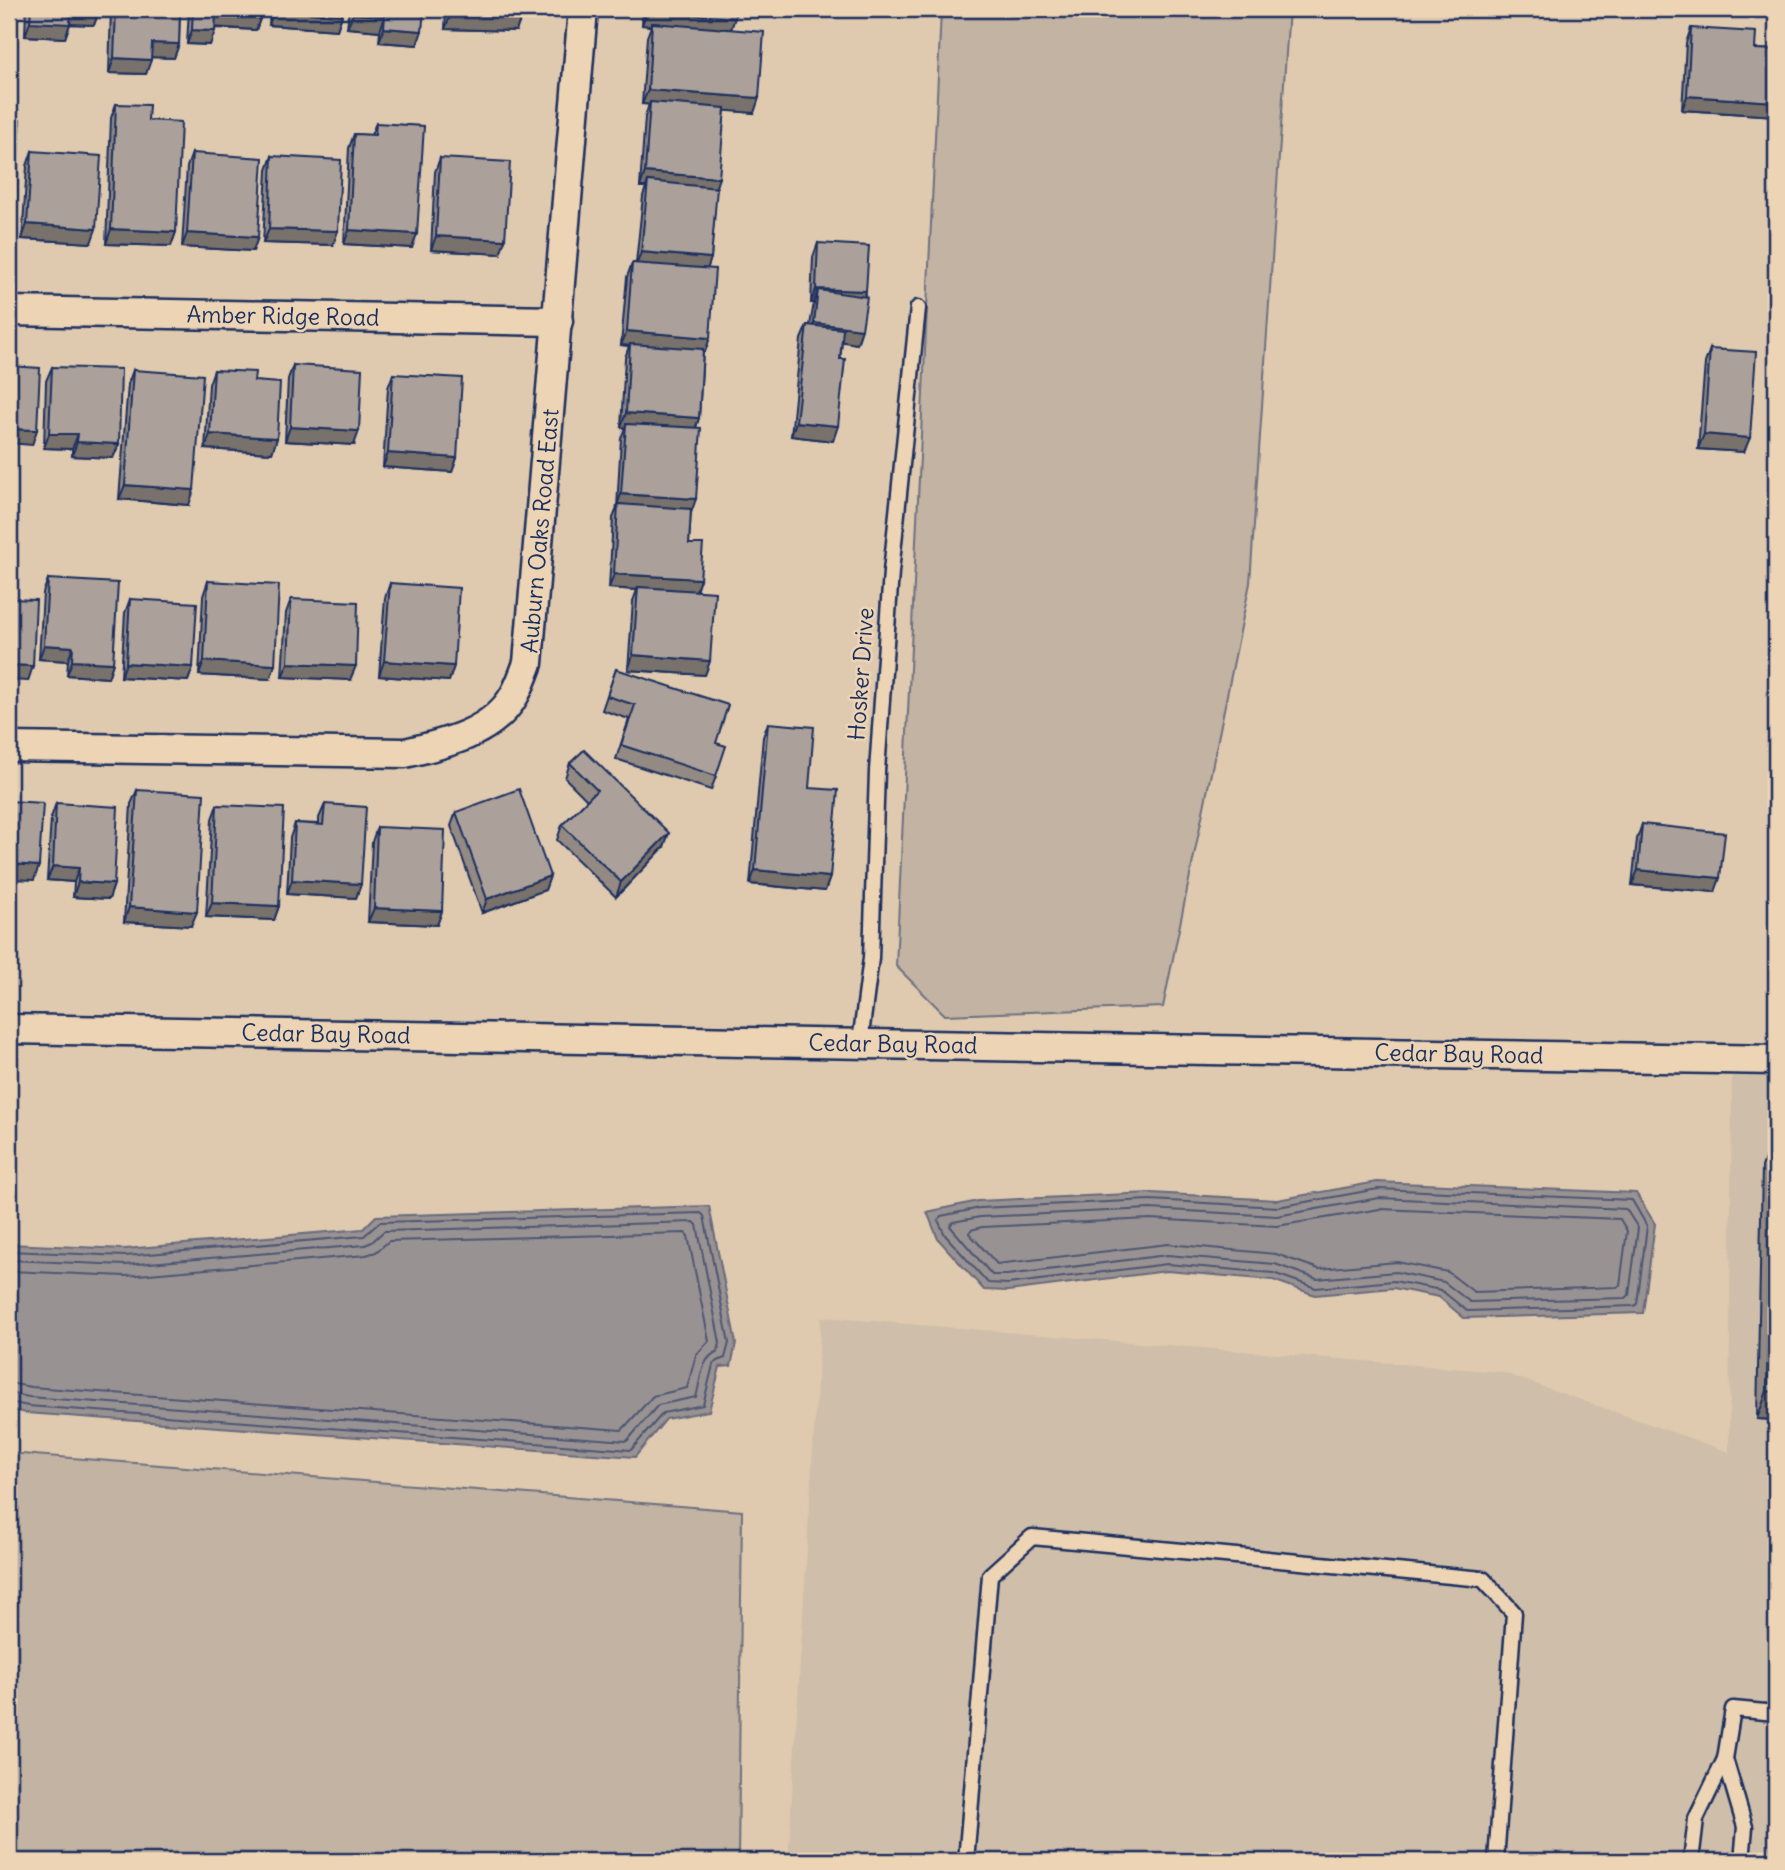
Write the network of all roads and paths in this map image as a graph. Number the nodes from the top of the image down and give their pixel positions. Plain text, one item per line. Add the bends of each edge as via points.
1 (583, 9) edge
2 (918, 308) dead end
3 (9, 311) edge
4 (558, 321) junction
5 (9, 747) edge
6 (9, 1029) edge
7 (860, 1043) junction
8 (1776, 1060) edge
9 (1776, 1713) edge
10 (1725, 1759) junction
11 (966, 1861) edge
12 (1496, 1861) edge
13 (1691, 1861) edge
14 (1742, 1861) edge

1 - 4 street, Auburn Oaks Road East
2 - 7 lane, Hosker Drive via 891,572 877,771 872,958
3 - 4 street, Amber Ridge Road
4 - 5 street, Auburn Oaks Road East via 528,663 514,697 485,726 447,743 405,753
6 - 7 street, Cedar Bay Road
7 - 8 street, Cedar Bay Road
9 - 10 lane via 1733,1709
10 - 13 lane via 1696,1819
10 - 14 lane via 1745,1827
11 - 12 lane via 990,1575 1032,1536 1483,1579 1514,1613

